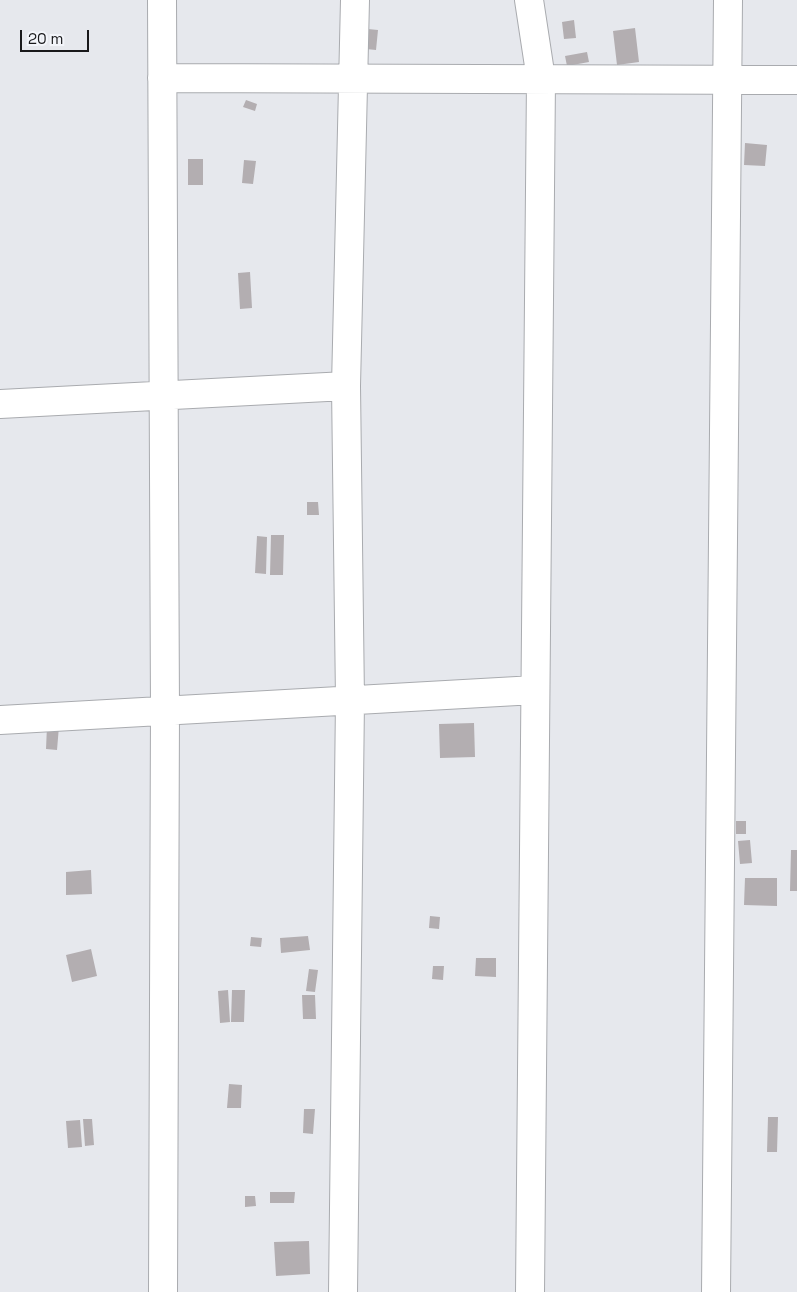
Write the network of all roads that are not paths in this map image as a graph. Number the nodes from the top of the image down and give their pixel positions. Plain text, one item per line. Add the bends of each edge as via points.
1 (162, 0) edge
2 (355, 0) edge
3 (529, 0) edge
4 (728, 0) edge
5 (162, 78) junction
6 (353, 78) junction
7 (541, 79) junction
8 (728, 79) junction
9 (797, 80) edge
10 (346, 386) junction
11 (164, 396) junction
12 (0, 404) edge
13 (535, 690) junction
14 (350, 700) junction
15 (165, 710) junction
16 (0, 720) edge
17 (163, 1292) edge
18 (343, 1292) edge
19 (530, 1292) edge
20 (716, 1292) edge

1 - 5 street
2 - 6 street
3 - 7 street
4 - 8 street
5 - 6 street
5 - 11 street
6 - 7 street
6 - 10 street
7 - 8 street
7 - 13 street
8 - 9 street
8 - 20 street
10 - 11 street
10 - 14 street
11 - 12 street
11 - 15 street
13 - 14 street
13 - 19 street
14 - 15 street
14 - 18 street
15 - 16 street
15 - 17 street

